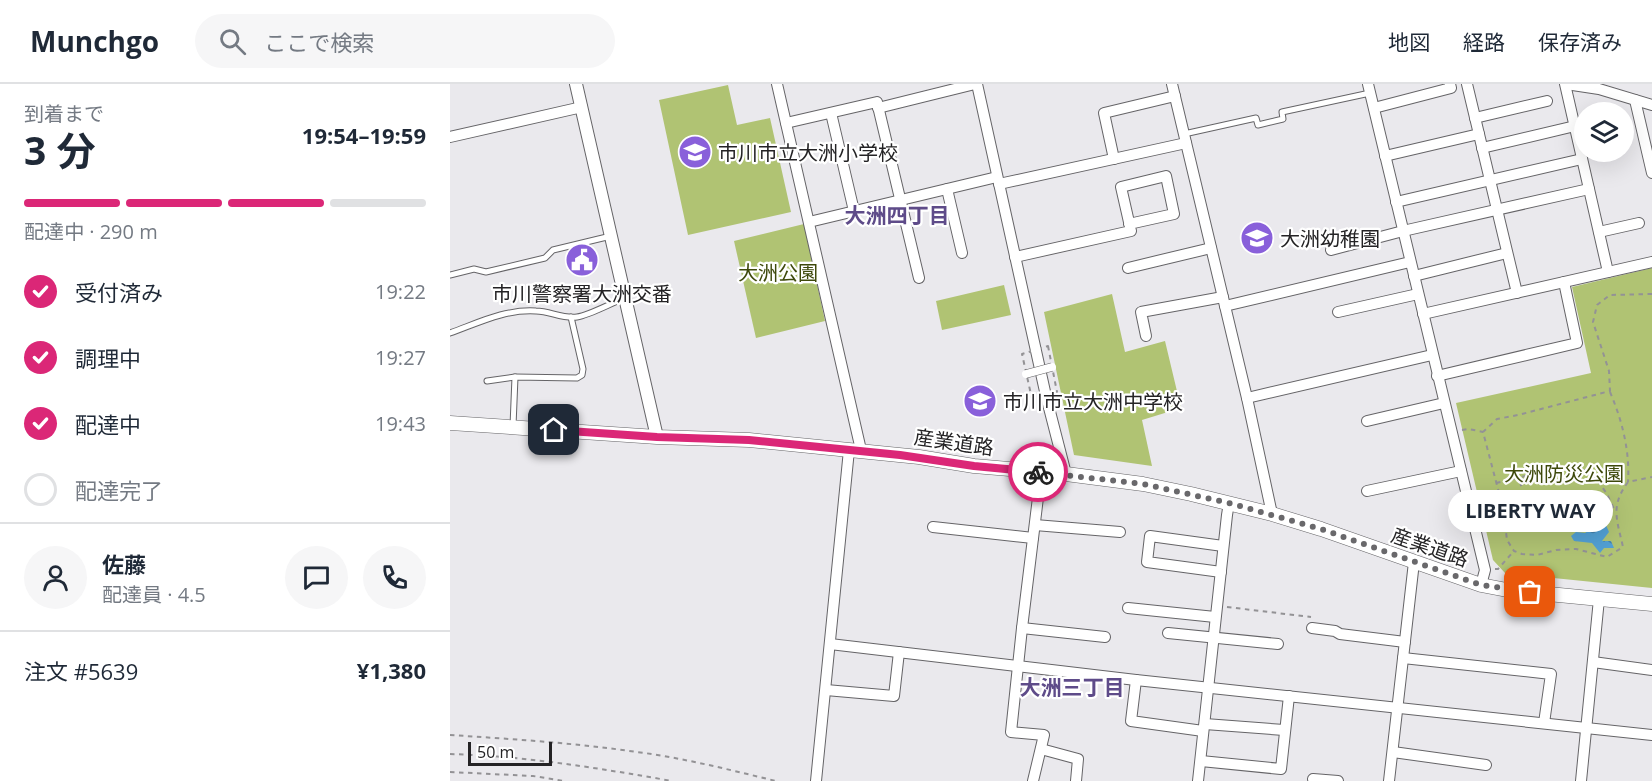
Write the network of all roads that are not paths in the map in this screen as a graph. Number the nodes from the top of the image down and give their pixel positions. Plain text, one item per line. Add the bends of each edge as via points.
1 (576, 84) edge
2 (777, 84) edge
3 (976, 84) edge
4 (1172, 84) edge
5 (1450, 84) edge
6 (1467, 84) edge
7 (1566, 84) edge
8 (1369, 89) edge
9 (1175, 96) junction
10 (1635, 100) junction
11 (1547, 101) dead end
12 (1652, 105) edge
13 (582, 107) junction
14 (878, 108) junction
15 (1374, 108) junction
16 (831, 112) junction
17 (1475, 118) junction
18 (1574, 121) edge
19 (786, 123) junction
20 (1574, 126) edge
21 (1479, 134) junction
22 (450, 137) edge
23 (1185, 138) junction
24 (1482, 148) junction
25 (1385, 156) junction
26 (1114, 159) junction
27 (1574, 161) edge
28 (1583, 162) edge
29 (1652, 173) edge
30 (1490, 180) junction
31 (998, 181) junction
32 (947, 189) junction
33 (1589, 189) junction
34 (899, 201) junction
35 (1396, 202) junction
36 (1497, 210) junction
37 (854, 211) junction
38 (809, 222) junction
39 (1639, 223) dead end
40 (1129, 224) junction
41 (1403, 231) junction
42 (1599, 232) junction
43 (611, 236) junction
44 (1211, 248) junction
45 (1331, 250) dead end
46 (962, 253) dead end
47 (1507, 253) junction
48 (1015, 257) junction
49 (1410, 262) junction
50 (1652, 262) edge
51 (1128, 268) dead end
52 (1608, 272) junction
53 (450, 275) edge
54 (1414, 276) junction
55 (919, 278) dead end
56 (1564, 282) junction
57 (1517, 293) junction
58 (1418, 294) junction
59 (625, 298) junction
60 (1224, 301) junction
61 (1338, 312) dead end
62 (1423, 314) junction
63 (571, 317) junction
64 (450, 333) edge
65 (1146, 336) dead end
66 (1432, 355) junction
67 (1052, 367) dead end
68 (1026, 374) dead end
69 (1437, 376) junction
70 (515, 377) junction
71 (487, 381) dead end
72 (1246, 398) junction
73 (1444, 404) junction
74 (1367, 421) dead end
75 (450, 423) edge
76 (513, 428) junction
77 (657, 437) junction
78 (855, 450) junction
79 (1461, 471) junction
80 (1041, 472) junction
81 (1066, 474) junction
82 (1367, 491) dead end
83 (1229, 503) junction
84 (1272, 514) junction
85 (1035, 525) junction
86 (933, 527) dead end
87 (1120, 532) dead end
88 (1033, 538) junction
89 (1223, 546) junction
90 (1414, 562) junction
91 (1221, 572) junction
92 (1481, 585) junction
93 (1599, 599) junction
94 (1652, 604) edge
95 (1128, 608) dead end
96 (1215, 617) junction
97 (1022, 628) junction
98 (1312, 628) road end
99 (1168, 633) dead end
100 (1105, 637) dead end
101 (1213, 637) junction
102 (1405, 642) junction
103 (830, 644) junction
104 (1278, 644) dead end
105 (900, 652) junction
106 (1403, 658) junction
107 (1593, 662) junction
108 (1019, 666) junction
109 (1652, 670) edge
110 (1136, 680) junction
111 (1208, 688) junction
112 (826, 690) junction
113 (1289, 696) junction
114 (1397, 708) junction
115 (1544, 723) junction
116 (1204, 727) junction
117 (1587, 727) junction
118 (1284, 730) junction
119 (1652, 735) edge
120 (1041, 749) junction
121 (1393, 752) junction
122 (1201, 761) junction
123 (1486, 765) dead end
124 (1314, 779) dead end
125 (816, 781) edge
126 (1033, 781) edge
127 (1076, 781) edge
128 (1198, 781) edge
129 (1338, 781) edge
130 (1389, 781) edge
131 (1581, 781) edge

1 - 13 street
2 - 19 street
3 - 14 street
3 - 31 street
4 - 9 street
5 - 15 street via 1451,88
6 - 17 street
7 - 10 street
7 - 18 street
8 - 15 street
8 - 23 lane via 1282,112 1283,118 1258,125 1256,118
9 - 23 street
9 - 26 street via 1104,114
10 - 12 street
10 - 29 street
11 - 17 street
13 - 22 street
13 - 43 street
14 - 16 street via 877,102
14 - 34 street
15 - 25 street
16 - 19 street
16 - 37 street
17 - 21 street
19 - 38 street
20 - 24 street
21 - 24 street
21 - 25 street
23 - 26 street
23 - 44 street
24 - 30 street
25 - 35 street
26 - 31 street
27 - 30 street
28 - 33 street
30 - 35 street
30 - 36 street
31 - 32 street
31 - 48 street
32 - 34 street
32 - 46 street
33 - 36 street
33 - 42 street
34 - 37 street
34 - 55 street
35 - 41 street
36 - 41 street
36 - 47 street
37 - 38 street
38 - 78 street
39 - 42 street
40 - 40 street via 1121,187 1166,176 1174,214
40 - 48 street via 1131,231
41 - 45 street
41 - 49 street
42 - 52 street
43 - 53 lane via 553,250 545,258 486,272 474,269
43 - 59 street
44 - 51 street
44 - 60 street
47 - 54 street
47 - 57 street
48 - 81 street
49 - 54 street
49 - 60 street
50 - 52 street
52 - 56 street
54 - 58 street
56 - 57 street
56 - 69 street via 1577,343
57 - 62 street
58 - 61 street
58 - 62 street
59 - 63 lane
59 - 77 street
60 - 65 street via 1141,312
60 - 72 street
62 - 66 street
63 - 64 lane via 523,311 489,318
63 - 70 lane via 582,375
66 - 69 street
66 - 72 street
67 - 68 street, bridge
69 - 73 street
70 - 71 lane
70 - 76 lane
72 - 84 street
73 - 74 street
73 - 79 street
75 - 76 main road, 産業道路
76 - 77 main road, 産業道路
77 - 78 main road, 産業道路 via 749,440
78 - 80 main road, 産業道路
78 - 103 street
79 - 82 street
79 - 92 street via 1485,570
80 - 81 main road, 産業道路
80 - 85 street
81 - 83 main road, 産業道路 via 1143,484
83 - 84 main road, 産業道路
83 - 89 street
84 - 90 main road, 産業道路
85 - 87 street
85 - 88 street
86 - 88 street
88 - 97 street
89 - 91 street
89 - 91 street via 1150,536 1147,562
90 - 92 main road, 産業道路
90 - 102 street
91 - 96 street
92 - 93 main road, 産業道路
93 - 94 main road, 産業道路
93 - 107 street
95 - 96 street
96 - 101 street
97 - 100 street
97 - 108 street
98 - 102 street
99 - 101 street
101 - 104 street
101 - 111 street
102 - 106 street
103 - 105 street
103 - 112 street
105 - 108 street
105 - 112 street via 894,696
106 - 114 street
106 - 115 street via 1551,674
107 - 109 street
107 - 117 street
108 - 110 street
108 - 120 street via 1011,732 1044,735
110 - 111 street
110 - 116 street via 1131,721
111 - 113 street
111 - 116 street
112 - 125 street
113 - 114 street
113 - 118 street
114 - 115 street
114 - 121 street
115 - 117 street
116 - 118 street
116 - 122 street
117 - 119 street
117 - 131 street
118 - 122 street via 1281,769
120 - 126 street
120 - 127 street via 1078,759
121 - 123 street
121 - 130 street
122 - 128 street
124 - 129 street

